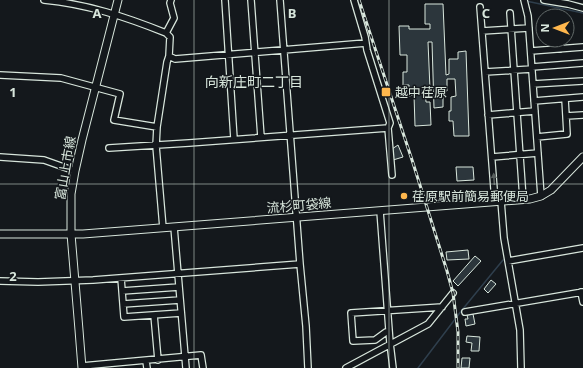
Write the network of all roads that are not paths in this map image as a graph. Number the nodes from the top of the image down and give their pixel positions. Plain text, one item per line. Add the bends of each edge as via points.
1 (44, 0) edge
2 (118, 0) edge
3 (171, 0) edge
4 (225, 0) edge
5 (251, 0) edge
6 (280, 0) edge
7 (354, 0) edge
8 (524, 0) edge
9 (544, 0) edge
10 (480, 7) dead end
11 (583, 8) edge
12 (510, 13) dead end
13 (114, 14) junction
14 (511, 28) junction
15 (529, 28) junction
16 (482, 31) junction
17 (166, 33) junction
18 (366, 43) junction
19 (583, 47) edge
20 (561, 49) joint
21 (284, 50) junction
22 (531, 51) junction
23 (255, 52) junction
24 (229, 54) junction
25 (170, 56) junction
26 (583, 63) edge
27 (532, 68) junction
28 (514, 70) junction
29 (485, 72) junction
30 (0, 75) edge
31 (583, 81) edge
32 (533, 84) junction
33 (95, 88) junction
34 (583, 98) edge
35 (565, 99) junction
36 (534, 101) junction
37 (535, 111) junction
38 (518, 112) junction
39 (488, 115) junction
40 (583, 115) edge
41 (566, 116) junction
42 (157, 127) junction
43 (388, 128) junction
44 (291, 135) junction
45 (261, 137) junction
46 (537, 137) junction
47 (234, 139) junction
48 (156, 146) junction
49 (109, 148) dead end
50 (538, 153) junction
51 (521, 155) junction
52 (492, 157) junction
53 (583, 157) edge
54 (0, 158) edge
55 (75, 171) junction
56 (392, 174) dead end
57 (541, 196) junction
58 (523, 199) junction
59 (498, 202) junction
60 (380, 211) junction
61 (297, 217) junction
62 (174, 227) junction
63 (163, 228) junction
64 (0, 234) edge
65 (71, 234) junction
66 (583, 248) edge
67 (508, 261) junction
68 (300, 264) junction
69 (178, 273) junction
70 (121, 278) junction
71 (0, 281) edge
72 (76, 281) junction
73 (179, 287) junction
74 (122, 291) junction
75 (582, 292) edge
76 (453, 293) dead end
77 (180, 300) junction
78 (583, 302) edge
79 (516, 303) junction
80 (123, 304) junction
81 (442, 307) junction
82 (388, 311) junction
83 (466, 312) dead end
84 (181, 313) junction
85 (154, 315) junction
86 (389, 332) junction
87 (390, 343) junction
88 (185, 357) junction
89 (158, 360) junction
90 (146, 361) junction
91 (82, 367) edge
92 (147, 368) edge
93 (186, 368) edge
94 (203, 368) edge
95 (308, 368) edge
96 (346, 368) edge
97 (393, 368) edge
98 (521, 368) edge

1 - 13 street via 80,5
2 - 13 main road, 富山上市線
3 - 17 street via 174,18
4 - 24 street
5 - 23 street
6 - 21 street
7 - 18 street
8 - 15 street
9 - 11 street
10 - 16 street
12 - 14 street
13 - 17 street
13 - 33 main road, 富山上市線
14 - 15 street
14 - 16 street
14 - 28 street
15 - 22 street
16 - 29 street
17 - 25 street via 170,37
18 - 21 street
18 - 43 street via 390,123
19 - 20 street
20 - 22 street
21 - 23 street
21 - 44 street
22 - 27 street
23 - 24 street
23 - 45 street
24 - 25 street via 174,59
24 - 47 street
25 - 42 street
26 - 27 street
27 - 28 street
27 - 32 street
28 - 29 street
28 - 38 street
29 - 39 street
30 - 33 street via 61,78
31 - 32 street
32 - 36 street
33 - 42 street via 120,94 114,120
33 - 55 main road, 富山上市線
34 - 35 street
35 - 36 street
35 - 41 street
36 - 37 street
37 - 38 street
37 - 46 street
38 - 39 street
38 - 51 street
39 - 52 street
40 - 41 street
41 - 46 street via 568,134
42 - 48 street
43 - 44 street
43 - 56 street
44 - 45 street
44 - 61 street
45 - 47 street
46 - 50 street
47 - 48 street
48 - 49 street
48 - 63 street
50 - 51 street
50 - 57 street
51 - 52 street
51 - 58 street
59 -> 52 street
53 - 57 main road, 流杉町袋線 via 551,190
54 - 55 street via 44,160
55 - 65 main road, 富山上市線 via 71,194
57 - 58 main road, 流杉町袋線
58 - 59 main road, 流杉町袋線
59 - 60 main road, 流杉町袋線
59 - 67 street
60 - 61 main road, 流杉町袋線
60 - 82 street
61 - 62 main road, 流杉町袋線
61 - 68 street
62 - 63 main road, 流杉町袋線
62 - 69 street
63 - 65 main road, 流杉町袋線
64 - 65 main road, 流杉町袋線
65 - 72 main road, 富山上市線
66 - 67 street
67 - 79 street
68 - 69 street
68 - 95 street
69 - 70 street
69 - 73 street
70 - 72 street
70 - 74 street
71 - 72 street
72 - 91 main road, 富山上市線
73 - 74 street
73 - 77 street
74 - 80 street
75 - 78 street
75 - 79 street
76 - 81 street
77 - 80 street
77 - 84 street
79 - 83 street
79 - 98 street
80 - 85 street via 124,317
81 - 82 street
81 - 87 street via 428,324
82 - 86 street
82 - 86 street via 352,313 353,341 375,340
84 - 85 street
84 - 88 street
85 - 89 street
86 - 87 street
87 - 96 street
87 - 97 street
88 - 89 street
88 - 93 street
88 - 94 street via 201,356
89 - 90 street
90 - 91 street
90 - 92 street

